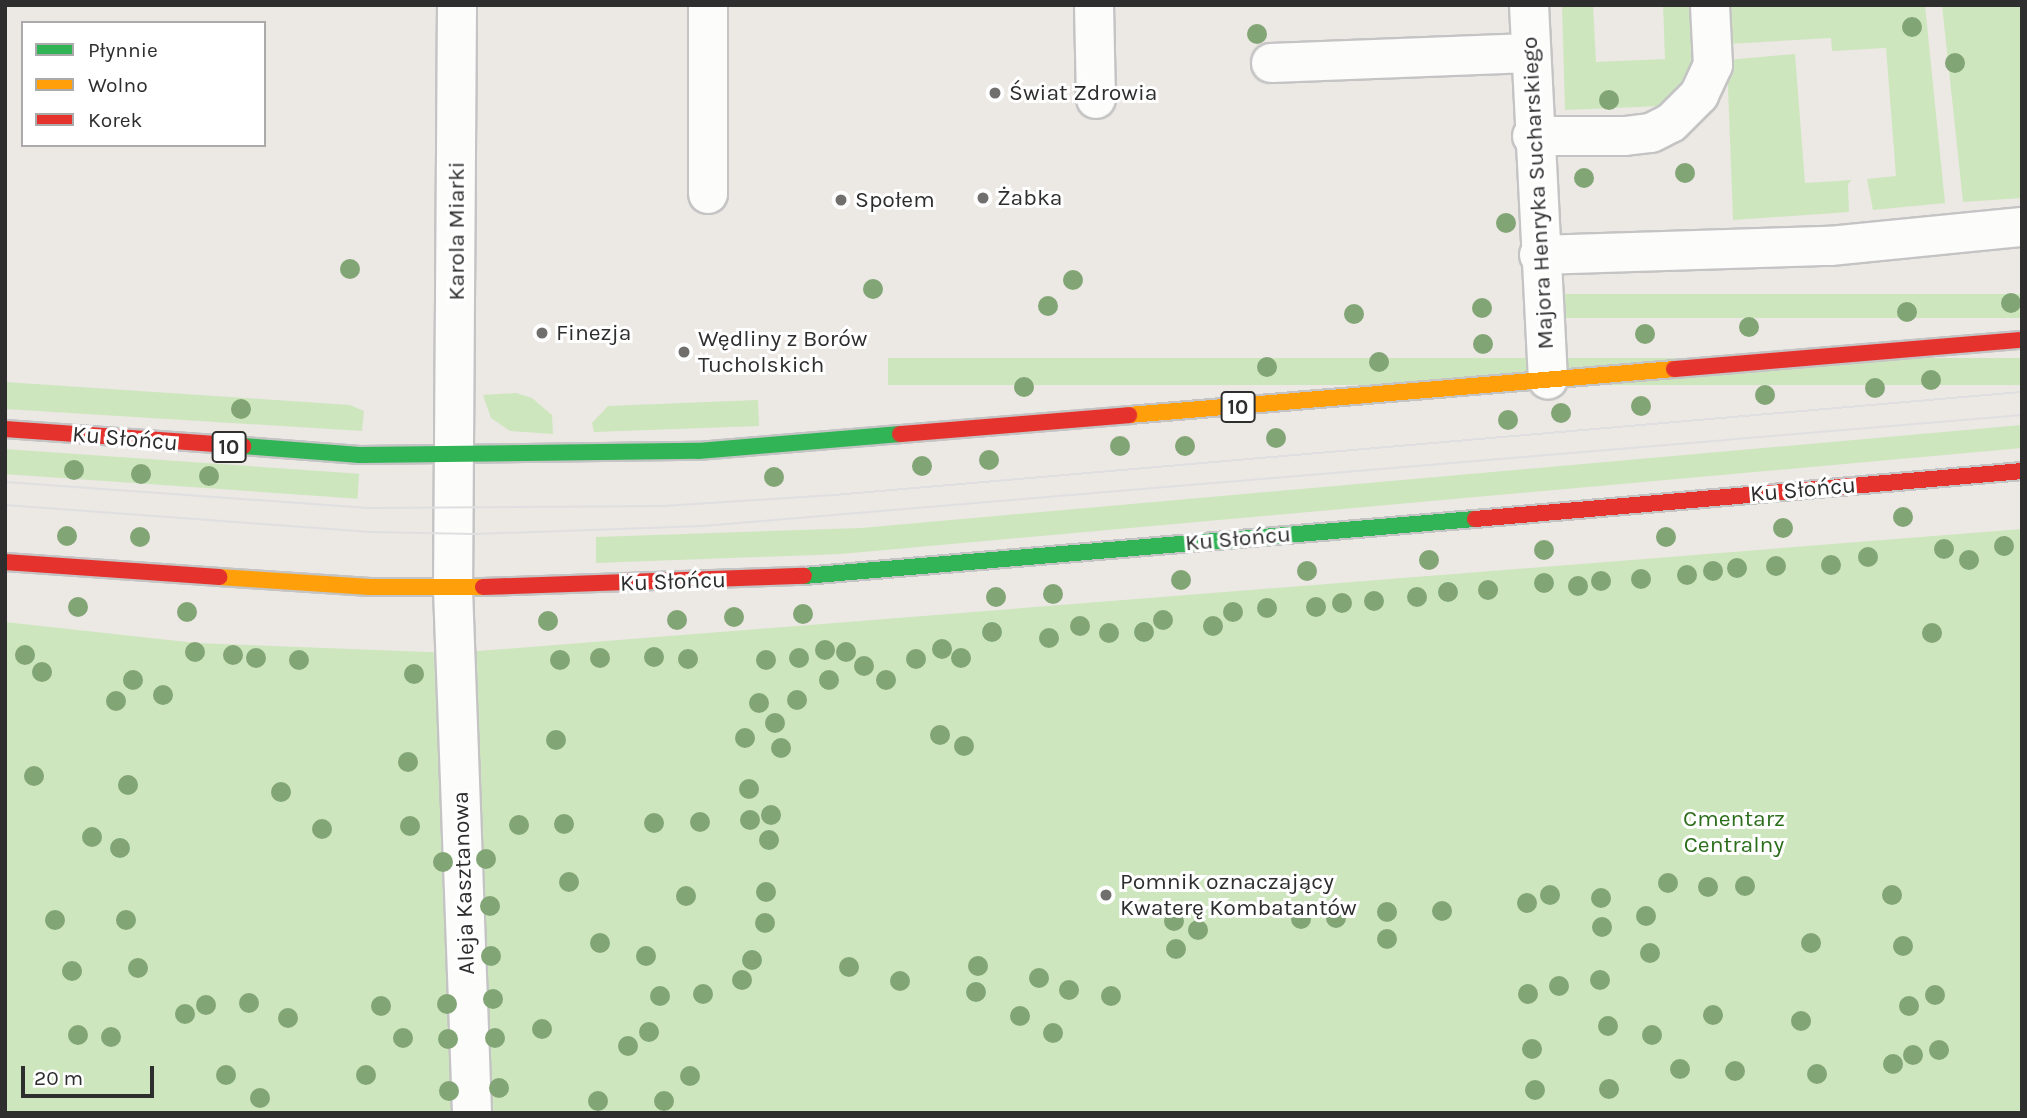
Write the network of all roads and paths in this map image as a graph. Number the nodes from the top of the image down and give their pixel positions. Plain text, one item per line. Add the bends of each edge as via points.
1 (457, 5) edge
2 (708, 5) edge
3 (1094, 5) edge
4 (1529, 5) edge
5 (1710, 5) edge
6 (1530, 53) junction
7 (1271, 63) dead end
8 (1096, 99) dead end
9 (1532, 136) junction
10 (708, 194) dead end
11 (2022, 227) edge
12 (1539, 255) junction
13 (2022, 340) edge
14 (1548, 380) junction
15 (5, 429) edge
16 (454, 457) junction
17 (2022, 471) edge
18 (5, 562) edge
19 (453, 589) junction
20 (472, 1113) edge

1 - 16 street, Karola Miarki
2 - 10 street
3 - 8 street
4 - 6 street, Majora Henryka Sucharskiego
5 - 9 street via 1713,65 1687,109 1651,133
6 - 7 street
6 - 9 street, Majora Henryka Sucharskiego
9 - 12 street, Majora Henryka Sucharskiego
11 - 12 street via 1830,246
12 - 14 street, Majora Henryka Sucharskiego
13 - 14 main road, Ku Słońcu / 10
14 - 16 main road, Ku Słońcu / 10 via 821,443
15 - 16 main road, Ku Słońcu / 10 via 360,455
16 - 19 street
17 - 19 main road, Ku Słońcu via 844,574
18 - 19 main road, Ku Słońcu via 327,585
19 - 20 street, Aleja Kasztanowa

